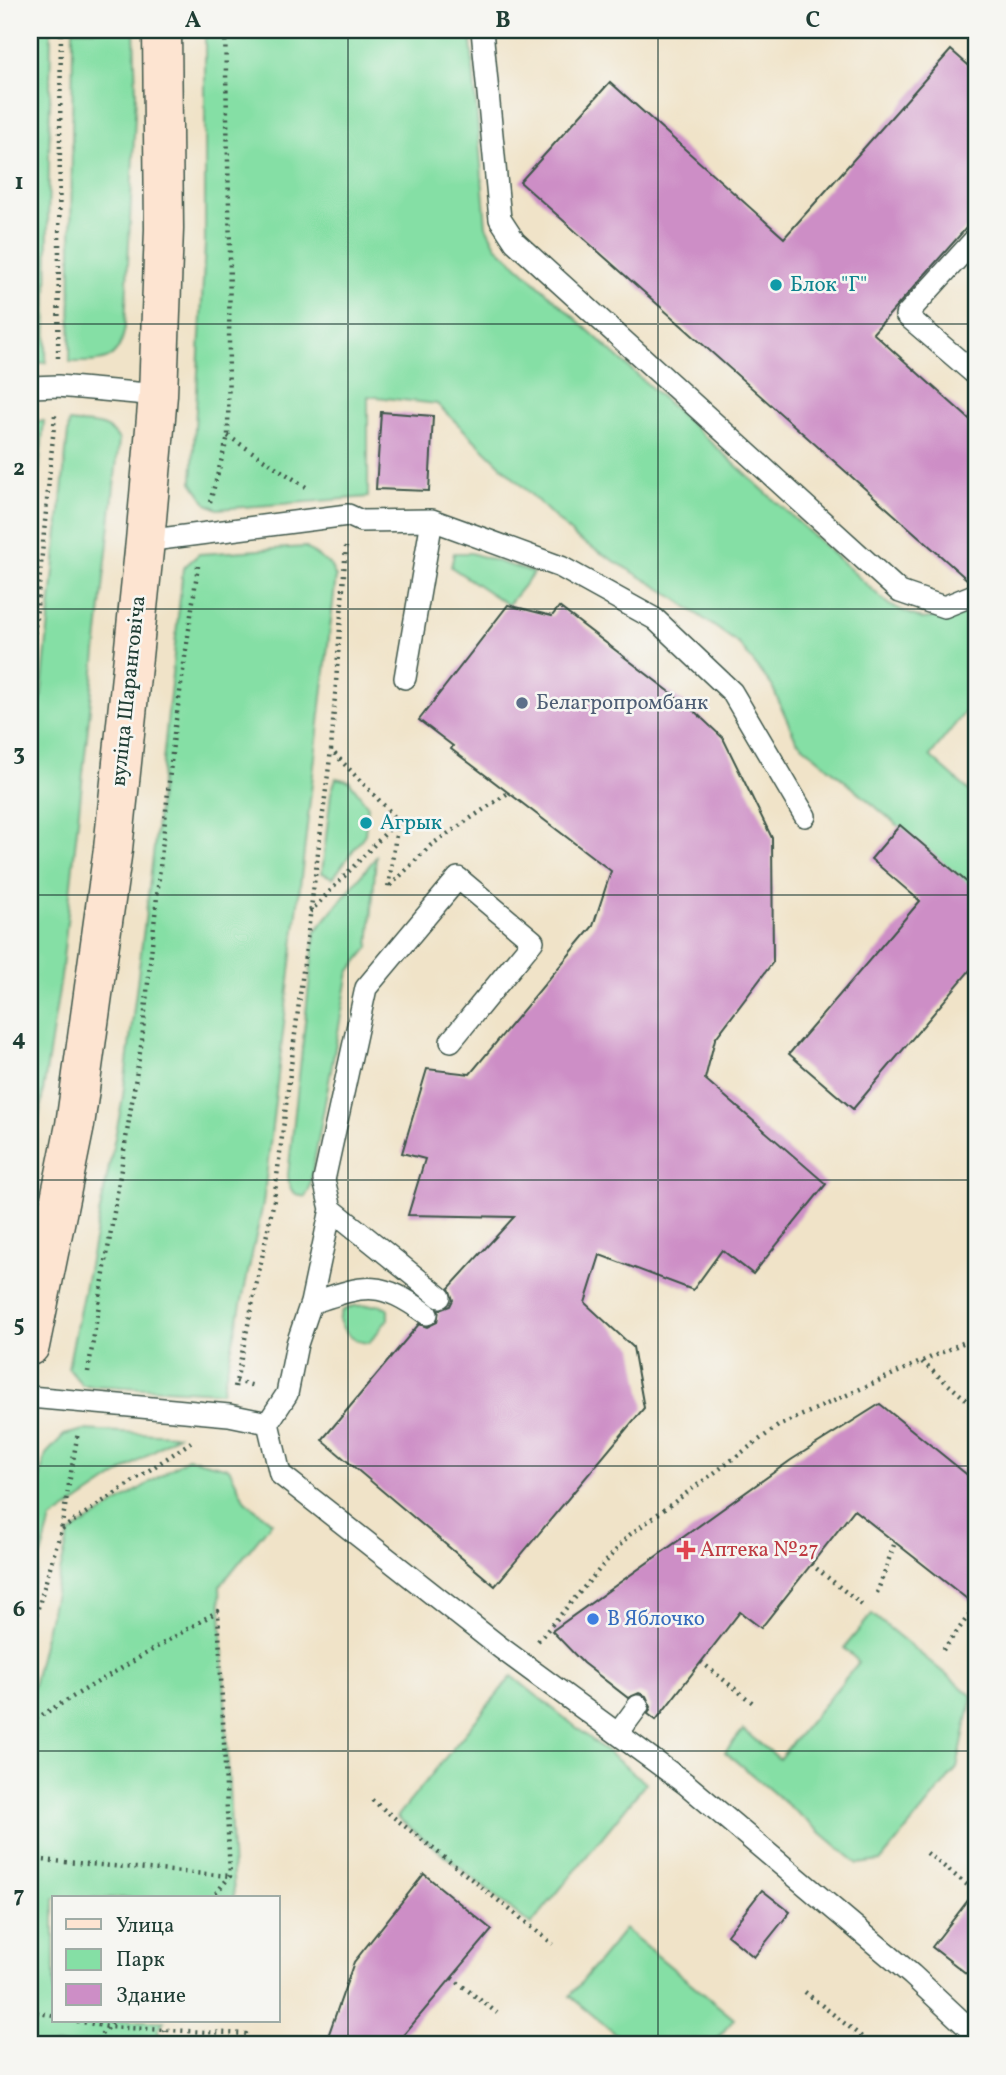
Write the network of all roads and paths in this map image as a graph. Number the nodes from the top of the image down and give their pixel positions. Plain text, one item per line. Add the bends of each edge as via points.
1 (162, 30) edge
2 (225, 30) edge
3 (482, 30) edge
4 (976, 238) edge
5 (976, 375) edge
6 (30, 387) edge
7 (158, 394) junction
8 (228, 436) junction
9 (348, 515) junction
10 (432, 520) junction
11 (202, 534) junction
12 (145, 541) junction
13 (976, 594) edge
14 (405, 678) dead end
15 (331, 750) junction
16 (508, 793) dead end
17 (804, 816) dead end
18 (398, 820) junction
19 (309, 912) junction
20 (451, 1041) dead end
21 (331, 1209) junction
22 (440, 1297) dead end
23 (311, 1303) junction
24 (427, 1314) dead end
25 (976, 1337) edge
26 (30, 1346) edge
27 (922, 1362) junction
28 (236, 1381) junction
29 (287, 1394) junction
30 (30, 1398) edge
31 (83, 1401) junction
32 (976, 1408) edge
33 (229, 1415) junction
34 (268, 1423) junction
35 (61, 1530) junction
36 (895, 1542) dead end
37 (811, 1564) dead end
38 (877, 1594) dead end
39 (862, 1605) dead end
40 (976, 1606) edge
41 (30, 1635) edge
42 (527, 1636) dead end
43 (943, 1650) dead end
44 (701, 1662) dead end
45 (753, 1703) dead end
46 (638, 1706) dead end
47 (30, 1722) edge
48 (619, 1732) junction
49 (372, 1800) dead end
50 (927, 1853) dead end
51 (30, 1859) edge
52 (230, 1876) junction
53 (975, 1891) edge
54 (214, 1896) edge
55 (553, 1944) dead end
56 (452, 1978) dead end
57 (805, 1993) dead end
58 (30, 2011) edge
59 (497, 2013) dead end
60 (52, 2016) edge
61 (82, 2022) edge
62 (112, 2022) edge
63 (108, 2027) junction
64 (165, 2029) junction
65 (976, 2035) edge
66 (491, 2038) dead end
67 (92, 2045) edge
68 (167, 2045) edge
69 (247, 2045) edge
70 (486, 2045) edge
71 (872, 2045) edge

1 - 7 main road, вуліца Шаранговіча via 164,229
2 - 8 path
3 - 13 lane via 500,219 515,242 900,592 944,607
4 - 5 lane via 906,315
6 - 7 lane
7 - 12 main road, вуліца Шаранговіча
8 - 9 path
8 - 11 path
9 - 10 lane via 361,521
9 - 11 lane
9 - 15 path
10 - 14 lane
10 - 17 lane via 561,567 655,619 732,692
11 - 12 lane
11 - 31 path via 174,734 142,1040
12 - 26 main road, вуліца Шаранговіча via 113,849 75,1125
15 - 18 path
15 - 19 path
16 - 18 path via 431,845 388,888
18 - 19 path
19 - 28 path via 274,1199
20 - 21 lane via 533,941 458,878 366,988 324,1180
21 - 22 lane
21 - 23 lane
23 - 24 lane via 372,1286 399,1294
23 - 29 lane
25 - 27 path
27 - 32 path
27 - 42 path via 778,1426 628,1536 536,1643
28 - 29 path
28 - 33 path
29 - 34 lane
30 - 31 lane
31 - 33 lane
31 - 35 path
33 - 34 lane
33 - 35 path
34 - 48 lane via 280,1474 501,1648
35 - 41 path
36 - 38 path
37 - 39 path
40 - 43 path
44 - 45 path
46 - 48 lane
47 - 52 path via 218,1611
48 - 65 lane via 686,1783
49 - 55 path
50 - 53 path
51 - 52 path
52 - 54 path
56 - 59 path
57 - 71 path
58 - 60 path
61 - 63 path
62 - 63 path
63 - 64 path
63 - 67 path
64 - 68 path
64 - 69 path via 246,2034
66 - 70 path

